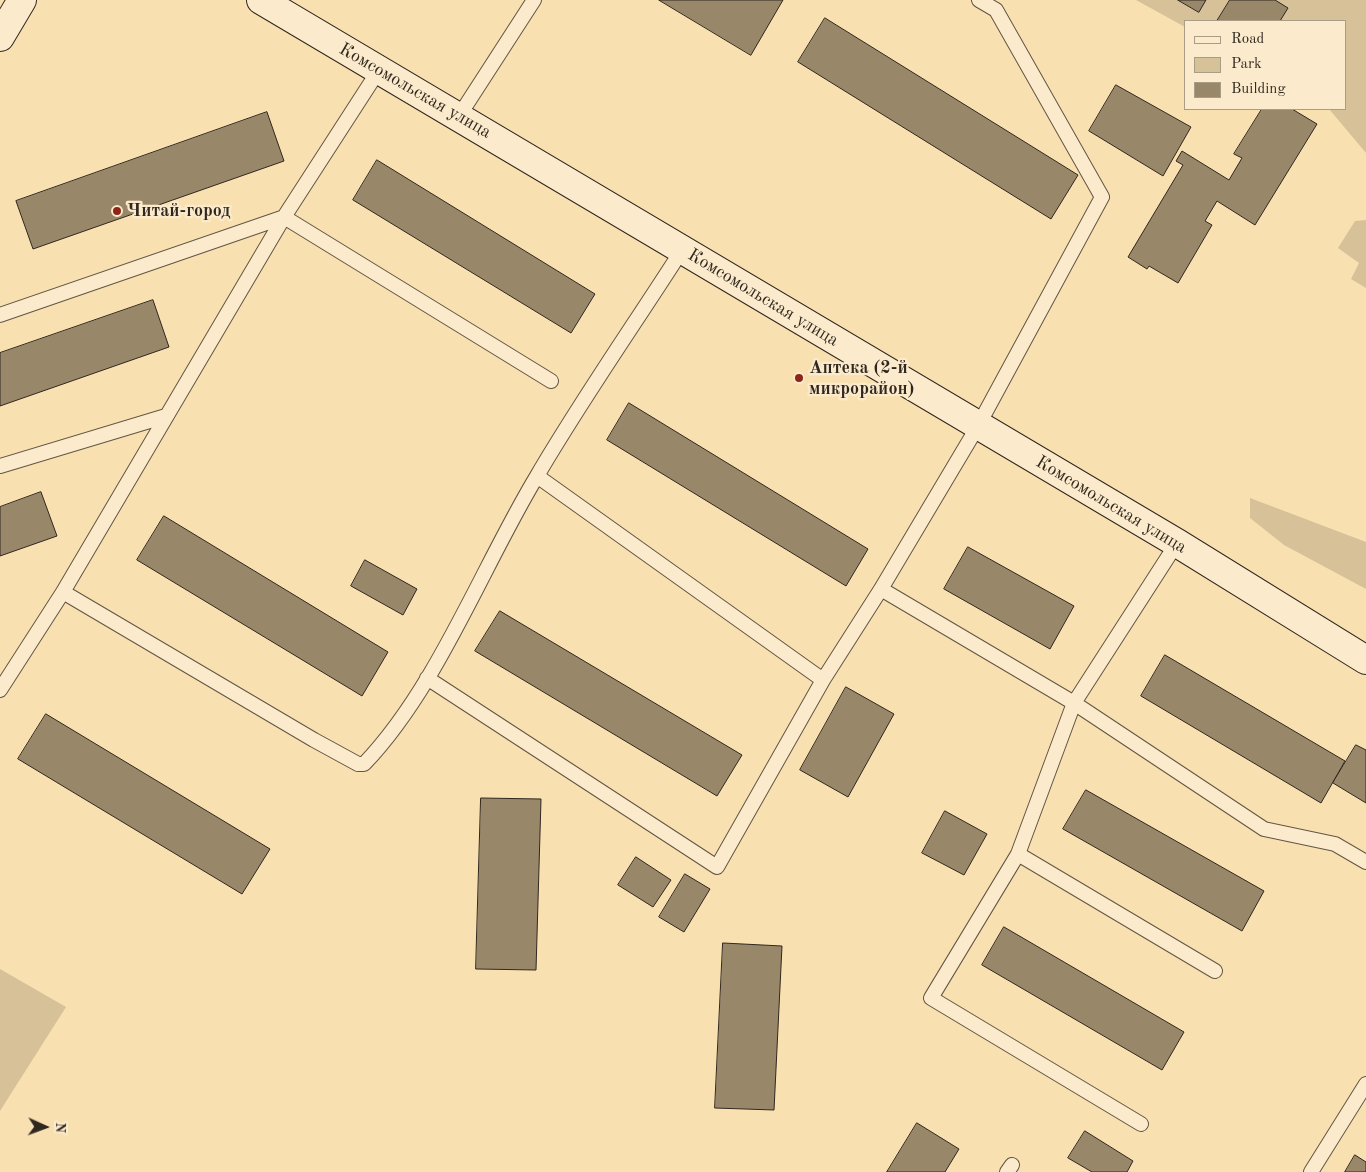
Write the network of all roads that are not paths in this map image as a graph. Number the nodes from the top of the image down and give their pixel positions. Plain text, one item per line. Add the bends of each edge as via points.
1 (22, 0) edge
2 (261, 0) edge
3 (534, 0) edge
4 (978, 0) edge
5 (998, 3) edge
6 (0, 37) edge
7 (379, 70) junction
8 (459, 116) junction
9 (284, 217) junction
10 (682, 250) junction
11 (0, 315) edge
12 (551, 381) dead end
13 (166, 416) junction
14 (978, 426) junction
15 (0, 466) edge
16 (537, 476) junction
17 (1177, 543) junction
18 (881, 589) junction
19 (63, 592) junction
20 (1366, 660) edge
21 (427, 678) junction
22 (823, 680) junction
23 (0, 690) edge
24 (1074, 703) junction
25 (1018, 854) junction
26 (1366, 862) edge
27 (1215, 971) dead end
28 (1366, 1084) edge
29 (1141, 1124) dead end
30 (1311, 1172) edge

1 - 6 main road
2 - 7 main road, Комсомольская улица
3 - 8 lane
4 - 5 lane
5 - 14 lane via 1102,197
7 - 8 main road, Комсомольская улица
7 - 9 lane
8 - 10 main road, Комсомольская улица
9 - 11 lane
9 - 12 lane
9 - 13 lane
10 - 14 main road, Комсомольская улица
10 - 16 lane
13 - 15 lane
13 - 19 lane
14 - 17 main road, Комсомольская улица
14 - 18 lane
16 - 21 lane
16 - 22 lane
17 - 20 main road, Комсомольская улица
17 - 24 lane
18 - 22 lane
18 - 24 lane
19 - 21 lane via 358,764 364,764 376,752
19 - 23 lane
21 - 22 lane via 717,867
24 - 25 lane
24 - 26 lane via 1264,829 1335,844
25 - 27 lane
25 - 29 lane via 931,998
28 - 30 lane

